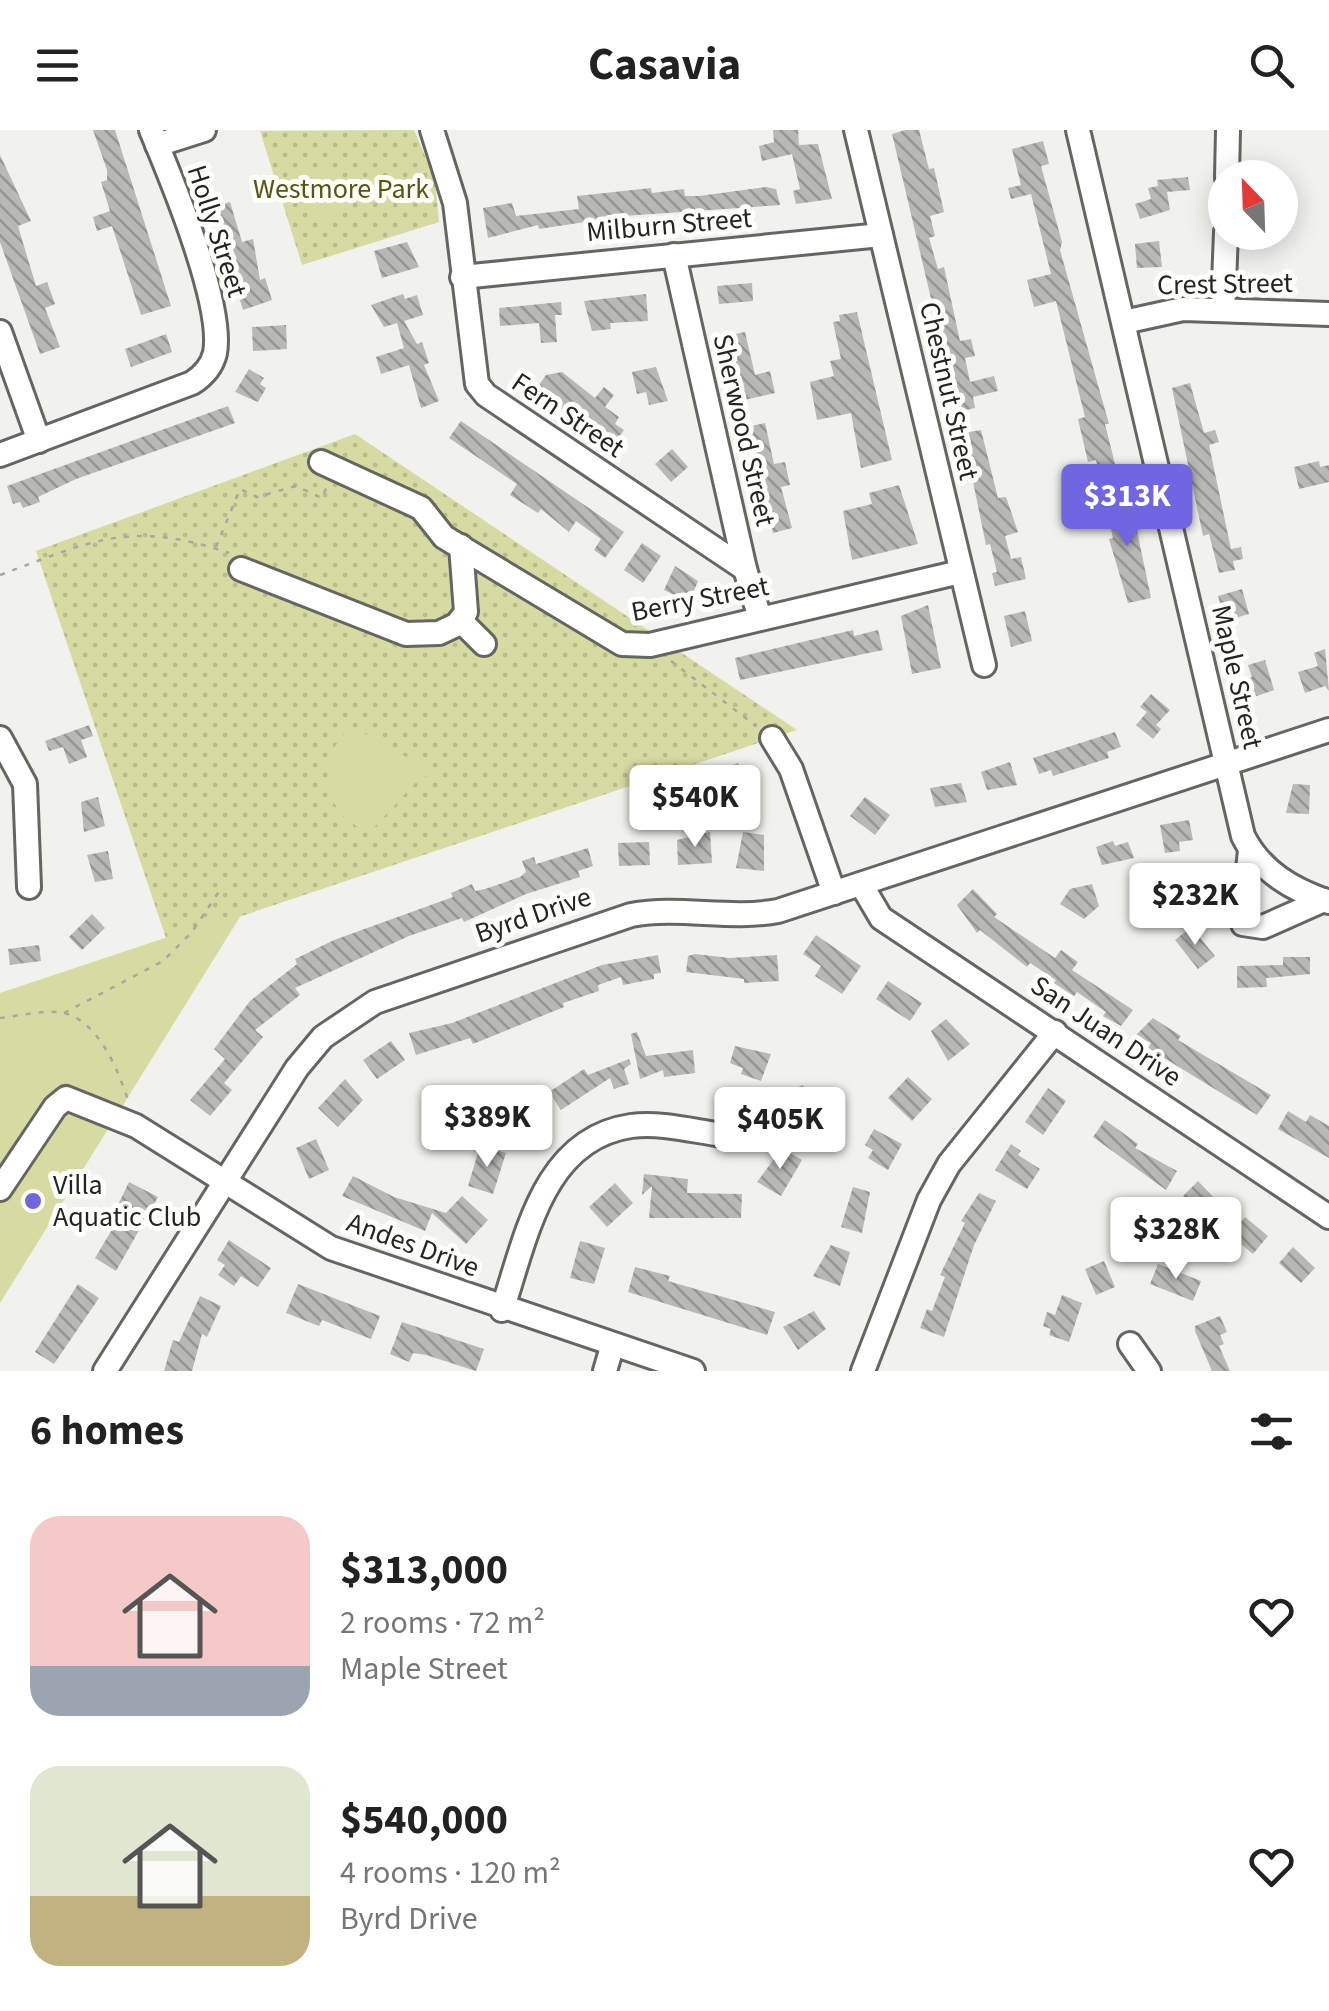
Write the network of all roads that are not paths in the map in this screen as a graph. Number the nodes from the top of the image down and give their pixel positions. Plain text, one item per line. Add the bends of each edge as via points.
1 (204, 130) edge
2 (432, 130) edge
3 (856, 130) edge
4 (1078, 130) edge
5 (1228, 130) edge
6 (154, 137) edge
7 (1227, 160) edge
8 (881, 235) junction
9 (1225, 250) edge
10 (674, 255) junction
11 (462, 277) junction
12 (1223, 310) junction
13 (1329, 314) edge
14 (1124, 322) junction
15 (0, 332) edge
16 (39, 440) junction
17 (0, 455) edge
18 (328, 465) road end
19 (460, 546) junction
20 (241, 569) road end
21 (745, 569) junction
22 (960, 572) junction
23 (760, 618) junction
24 (460, 620) junction
25 (484, 644) dead end
26 (984, 665) dead end
27 (1329, 730) edge
28 (0, 738) edge
29 (772, 738) road end
30 (1227, 764) junction
31 (1250, 850) junction
32 (861, 884) junction
33 (28, 887) dead end
34 (834, 893) junction
35 (1326, 901) edge
36 (1055, 1032) junction
37 (723, 1135) dead end
38 (226, 1185) junction
39 (0, 1189) edge
40 (1329, 1217) edge
41 (502, 1310) junction
42 (1130, 1344) dead end
43 (612, 1347) junction
44 (104, 1371) edge
45 (605, 1371) edge
46 (693, 1371) edge
47 (863, 1371) edge
48 (1149, 1371) edge

1 - 6 street
2 - 11 street, Fern Street via 450,175
3 - 8 street, Chestnut Street
4 - 14 street, Maple Street
5 - 7 street
6 - 16 street, Holly Street via 210,298 214,354 192,383
8 - 10 street, Milburn Street
8 - 22 street, Chestnut Street
9 - 12 street
10 - 11 street, Milburn Street
10 - 21 street, Sherwood Street
11 - 21 street, Fern Street via 472,373 486,396
12 - 13 street, Crest Street
12 - 14 street, Crest Street via 1163,311
14 - 30 street, Maple Street
15 - 16 street
16 - 17 street
18 - 19 street, Berry Street via 421,508
19 - 23 street, Berry Street via 610,640 650,645
19 - 24 street via 466,612
20 - 24 street via 406,634 439,633
21 - 23 street, Sherwood Street
22 - 23 street, Berry Street
22 - 26 street, Chestnut Street
24 - 25 street
27 - 30 street, Byrd Drive
28 - 33 street via 25,784
29 - 34 street via 791,769
30 - 31 street, Maple Street
30 - 32 street, Byrd Drive
31 - 35 street via 1286,884
31 - 35 street via 1248,870 1232,887 1242,924 1263,927
32 - 34 street, Byrd Drive
32 - 36 street, San Juan Drive via 881,918
34 - 38 street, Byrd Drive via 759,914 631,914 374,1002 308,1053
36 - 40 street, San Juan Drive
36 - 47 street via 928,1200
37 - 41 street via 630,1126 574,1152 542,1194
38 - 39 street, Andes Drive via 136,1126 66,1098
38 - 41 street, Andes Drive via 331,1248
38 - 44 street, Byrd Drive
41 - 43 street, Andes Drive
42 - 48 street
43 - 45 street
43 - 46 street, Andes Drive

